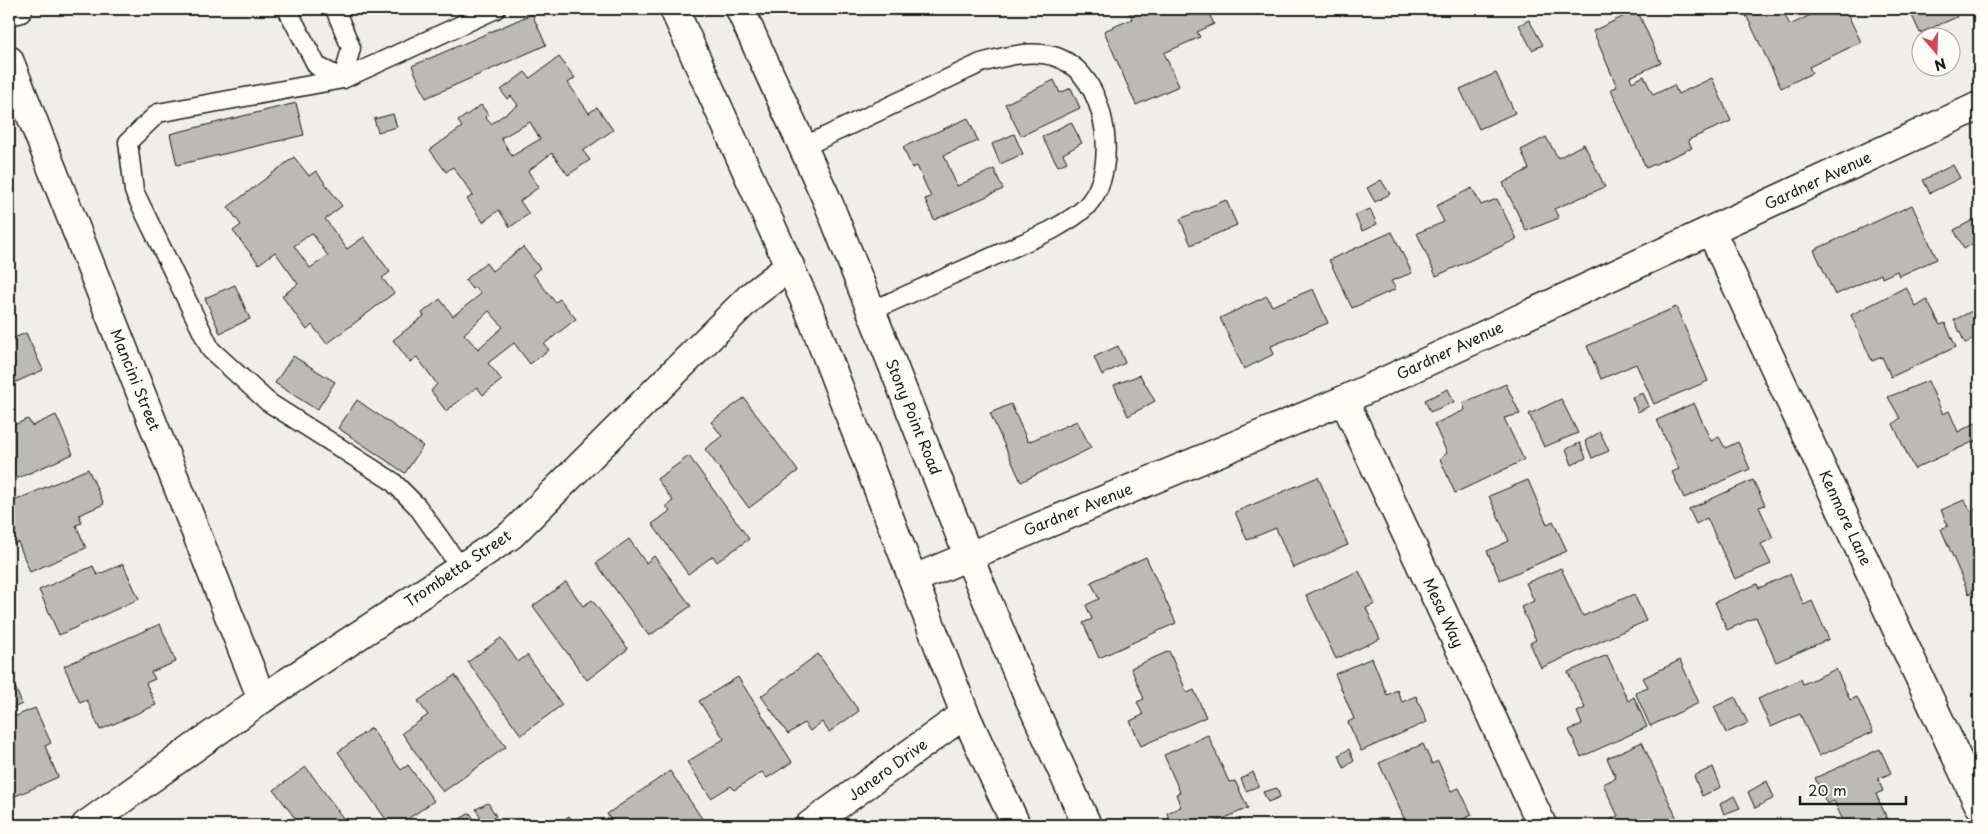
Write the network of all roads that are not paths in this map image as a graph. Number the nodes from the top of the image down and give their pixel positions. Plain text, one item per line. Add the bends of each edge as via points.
1 (18, 9) edge
2 (287, 9) edge
3 (335, 9) edge
4 (496, 9) edge
5 (674, 9) edge
6 (740, 9) edge
7 (9, 10) edge
8 (9, 60) edge
9 (343, 80) junction
10 (1979, 106) edge
11 (803, 147) junction
12 (1711, 231) junction
13 (790, 266) junction
14 (871, 311) junction
15 (1344, 400) junction
16 (968, 555) junction
17 (462, 568) junction
18 (914, 579) junction
19 (262, 699) junction
20 (965, 714) junction
21 (1979, 805) edge
22 (86, 825) edge
23 (810, 825) edge
24 (1016, 825) edge
25 (1087, 825) edge
26 (1542, 825) edge

1 - 7 street
2 - 9 lane via 317,66
3 - 9 lane via 352,48
4 - 9 lane
5 - 13 street
6 - 11 street, Stony Point Road
8 - 19 street, Mancini Street
9 - 17 lane via 158,113 128,142 134,191 211,350 268,402 392,480 417,506
10 - 12 street, Gardner Avenue
11 - 14 street, Stony Point Road
11 - 14 lane via 981,63 1006,56 1052,56 1070,63 1084,76 1094,94 1107,154 1099,188 1079,213 1050,231
12 - 15 street, Gardner Avenue
12 - 21 street, Kenmore Lane
13 - 17 street, Trombetta Street via 751,296 511,535
13 - 18 street
14 - 16 street, Stony Point Road
15 - 16 street, Gardner Avenue
15 - 26 street, Mesa Way
16 - 18 street, Gardner Avenue
16 - 25 street, Stony Point Road
17 - 19 street, Trombetta Street
18 - 20 street
19 - 22 street, Trombetta Street
20 - 23 street, Janero Drive
20 - 24 street

